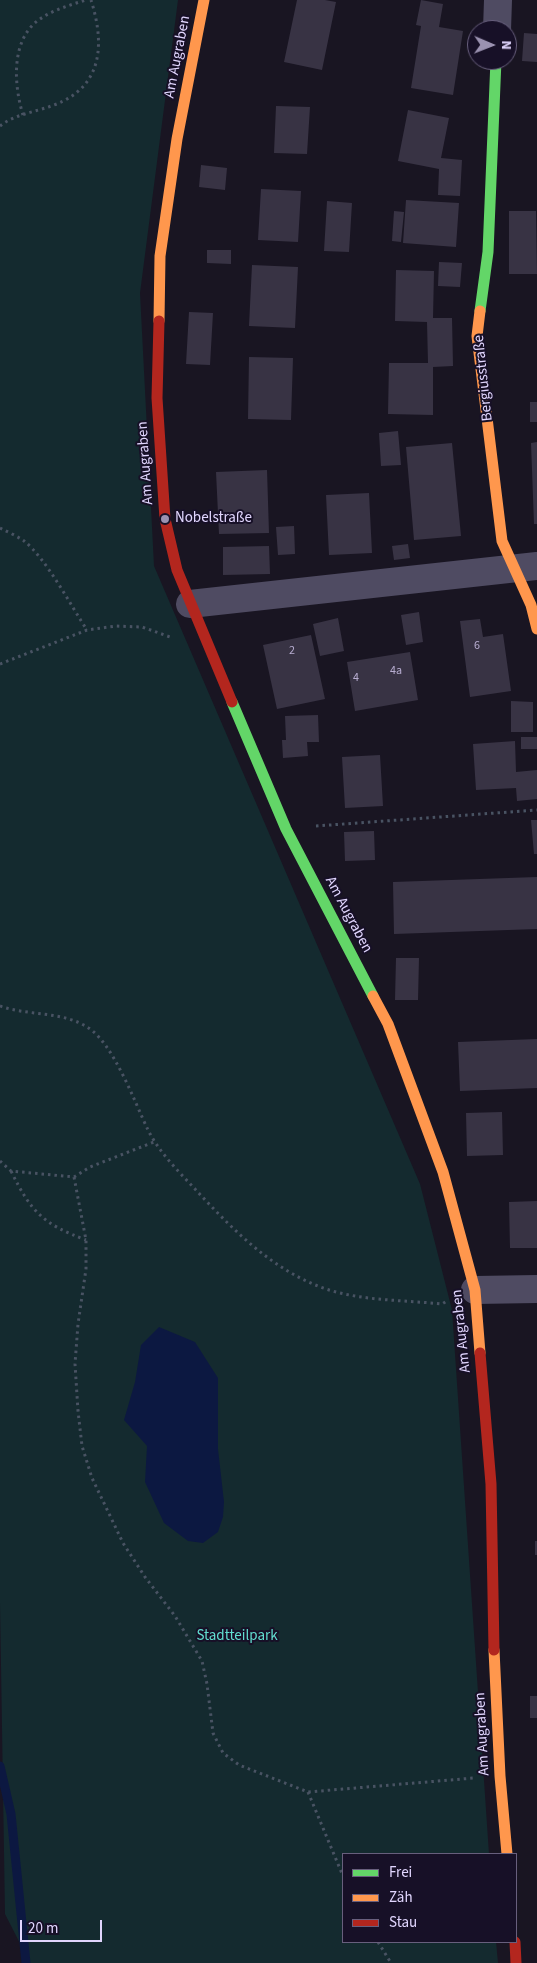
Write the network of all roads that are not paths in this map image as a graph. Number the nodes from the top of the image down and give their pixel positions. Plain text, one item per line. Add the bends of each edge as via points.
1 (204, 0) edge
2 (498, 0) edge
3 (497, 20) edge
4 (496, 70) edge
5 (526, 567) edge
6 (190, 604) junction
7 (537, 629) edge
8 (537, 1289) edge
9 (475, 1290) junction
10 (507, 1853) edge
11 (515, 1943) edge
12 (516, 1963) edge

1 - 6 street, Am Augraben via 177,139 159,266 157,398 165,520 177,570
2 - 3 street
4 - 5 street, Bergiusstraße via 488,252 477,336 502,541
5 - 6 street
5 - 7 street, Bergiusstraße
6 - 9 street, Am Augraben via 286,829 388,1024 443,1172
8 - 9 street
9 - 10 street, Am Augraben via 491,1484 493,1622
11 - 12 street

